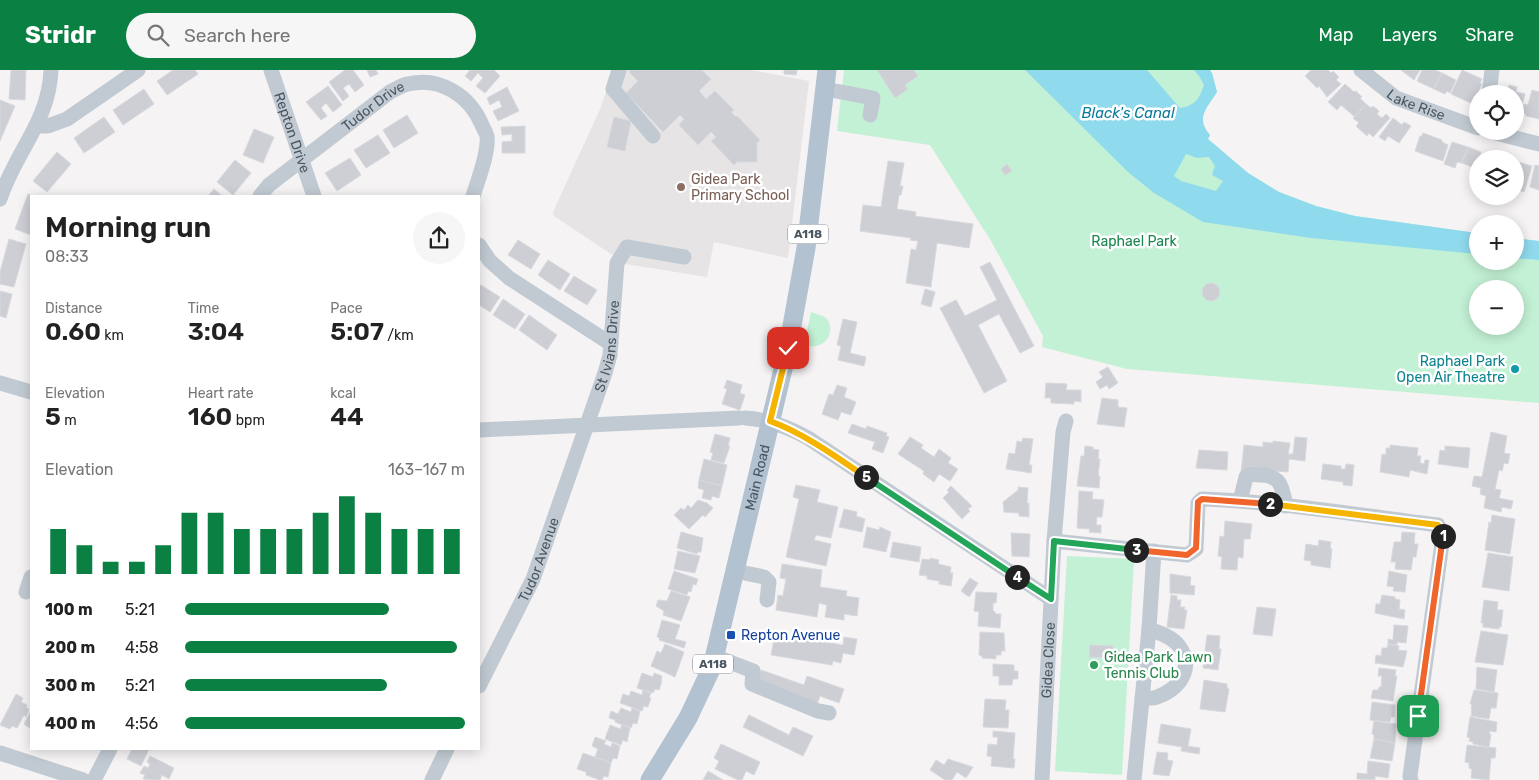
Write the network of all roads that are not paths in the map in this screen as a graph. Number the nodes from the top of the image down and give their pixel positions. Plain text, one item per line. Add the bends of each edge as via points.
1 (51, 70) edge
2 (138, 70) edge
3 (271, 70) edge
4 (619, 70) edge
5 (827, 70) edge
6 (1362, 70) edge
7 (1492, 70) edge
8 (1490, 85) edge
9 (824, 89) junction
10 (870, 115) dead end
11 (1469, 125) edge
12 (37, 126) junction
13 (653, 136) dead end
14 (1523, 140) edge
15 (1539, 144) edge
16 (302, 160) junction
17 (261, 195) edge
18 (314, 195) edge
19 (473, 195) edge
20 (0, 199) edge
21 (480, 246) edge
22 (684, 257) dead end
23 (611, 344) junction
24 (0, 383) edge
25 (30, 392) edge
26 (770, 421) junction
27 (1066, 421) dead end
28 (585, 426) junction
29 (480, 430) edge
30 (1240, 501) junction
31 (1286, 506) junction
32 (1054, 541) junction
33 (1154, 552) junction
34 (735, 571) junction
35 (1051, 599) junction
36 (767, 600) dead end
37 (1149, 629) junction
38 (714, 656) junction
39 (480, 684) edge
40 (1142, 698) junction
41 (829, 713) dead end
42 (109, 750) edge
43 (447, 750) edge
44 (0, 752) edge
45 (83, 780) edge
46 (94, 780) edge
47 (432, 780) edge
48 (650, 780) edge
49 (1042, 780) edge
50 (1134, 780) edge
51 (1411, 780) edge

1 - 12 street via 47,98
2 - 12 street via 67,119
3 - 16 street, Repton Drive
4 - 13 street via 613,89
5 - 9 main road, Main Road / A118
6 - 11 street, Lake Rise via 1396,98
7 - 8 street
9 - 10 street via 873,98
9 - 26 main road, Main Road / A118 via 804,258 788,348
12 - 20 street via 12,168
14 - 15 street
16 - 17 street, Tudor Drive
16 - 18 street, Repton Drive
16 - 19 street, Tudor Drive via 390,92 407,84 425,82 444,86 462,95 478,113 487,136 483,166
21 - 23 street via 509,278
22 - 23 street, St Ivians Drive via 627,246 617,263
23 - 28 street, St Ivians Drive via 605,373
24 - 25 street
26 - 28 street via 742,418
26 - 34 main road, Main Road / A118
26 - 35 street via 808,438
27 - 32 street, Gidea Close
28 - 29 street
28 - 39 street, Tudor Avenue via 533,578
30 - 31 street
30 - 31 street via 1246,477 1250,474 1266,475 1279,482
30 - 33 street via 1202,499 1198,502 1196,548 1187,555
31 - 51 street via 1438,525 1443,536
32 - 33 street
32 - 35 street, Gidea Close
33 - 37 street
34 - 36 street via 764,577 769,582
34 - 38 main road, Main Road / A118
35 - 49 street, Gidea Close
37 - 40 street
37 - 40 street via 1164,634 1178,646 1186,666 1177,686 1156,698
38 - 41 street via 753,671 752,684
38 - 48 main road, Main Road / A118 via 688,718
40 - 50 street
42 - 46 street
43 - 47 street
44 - 45 street

